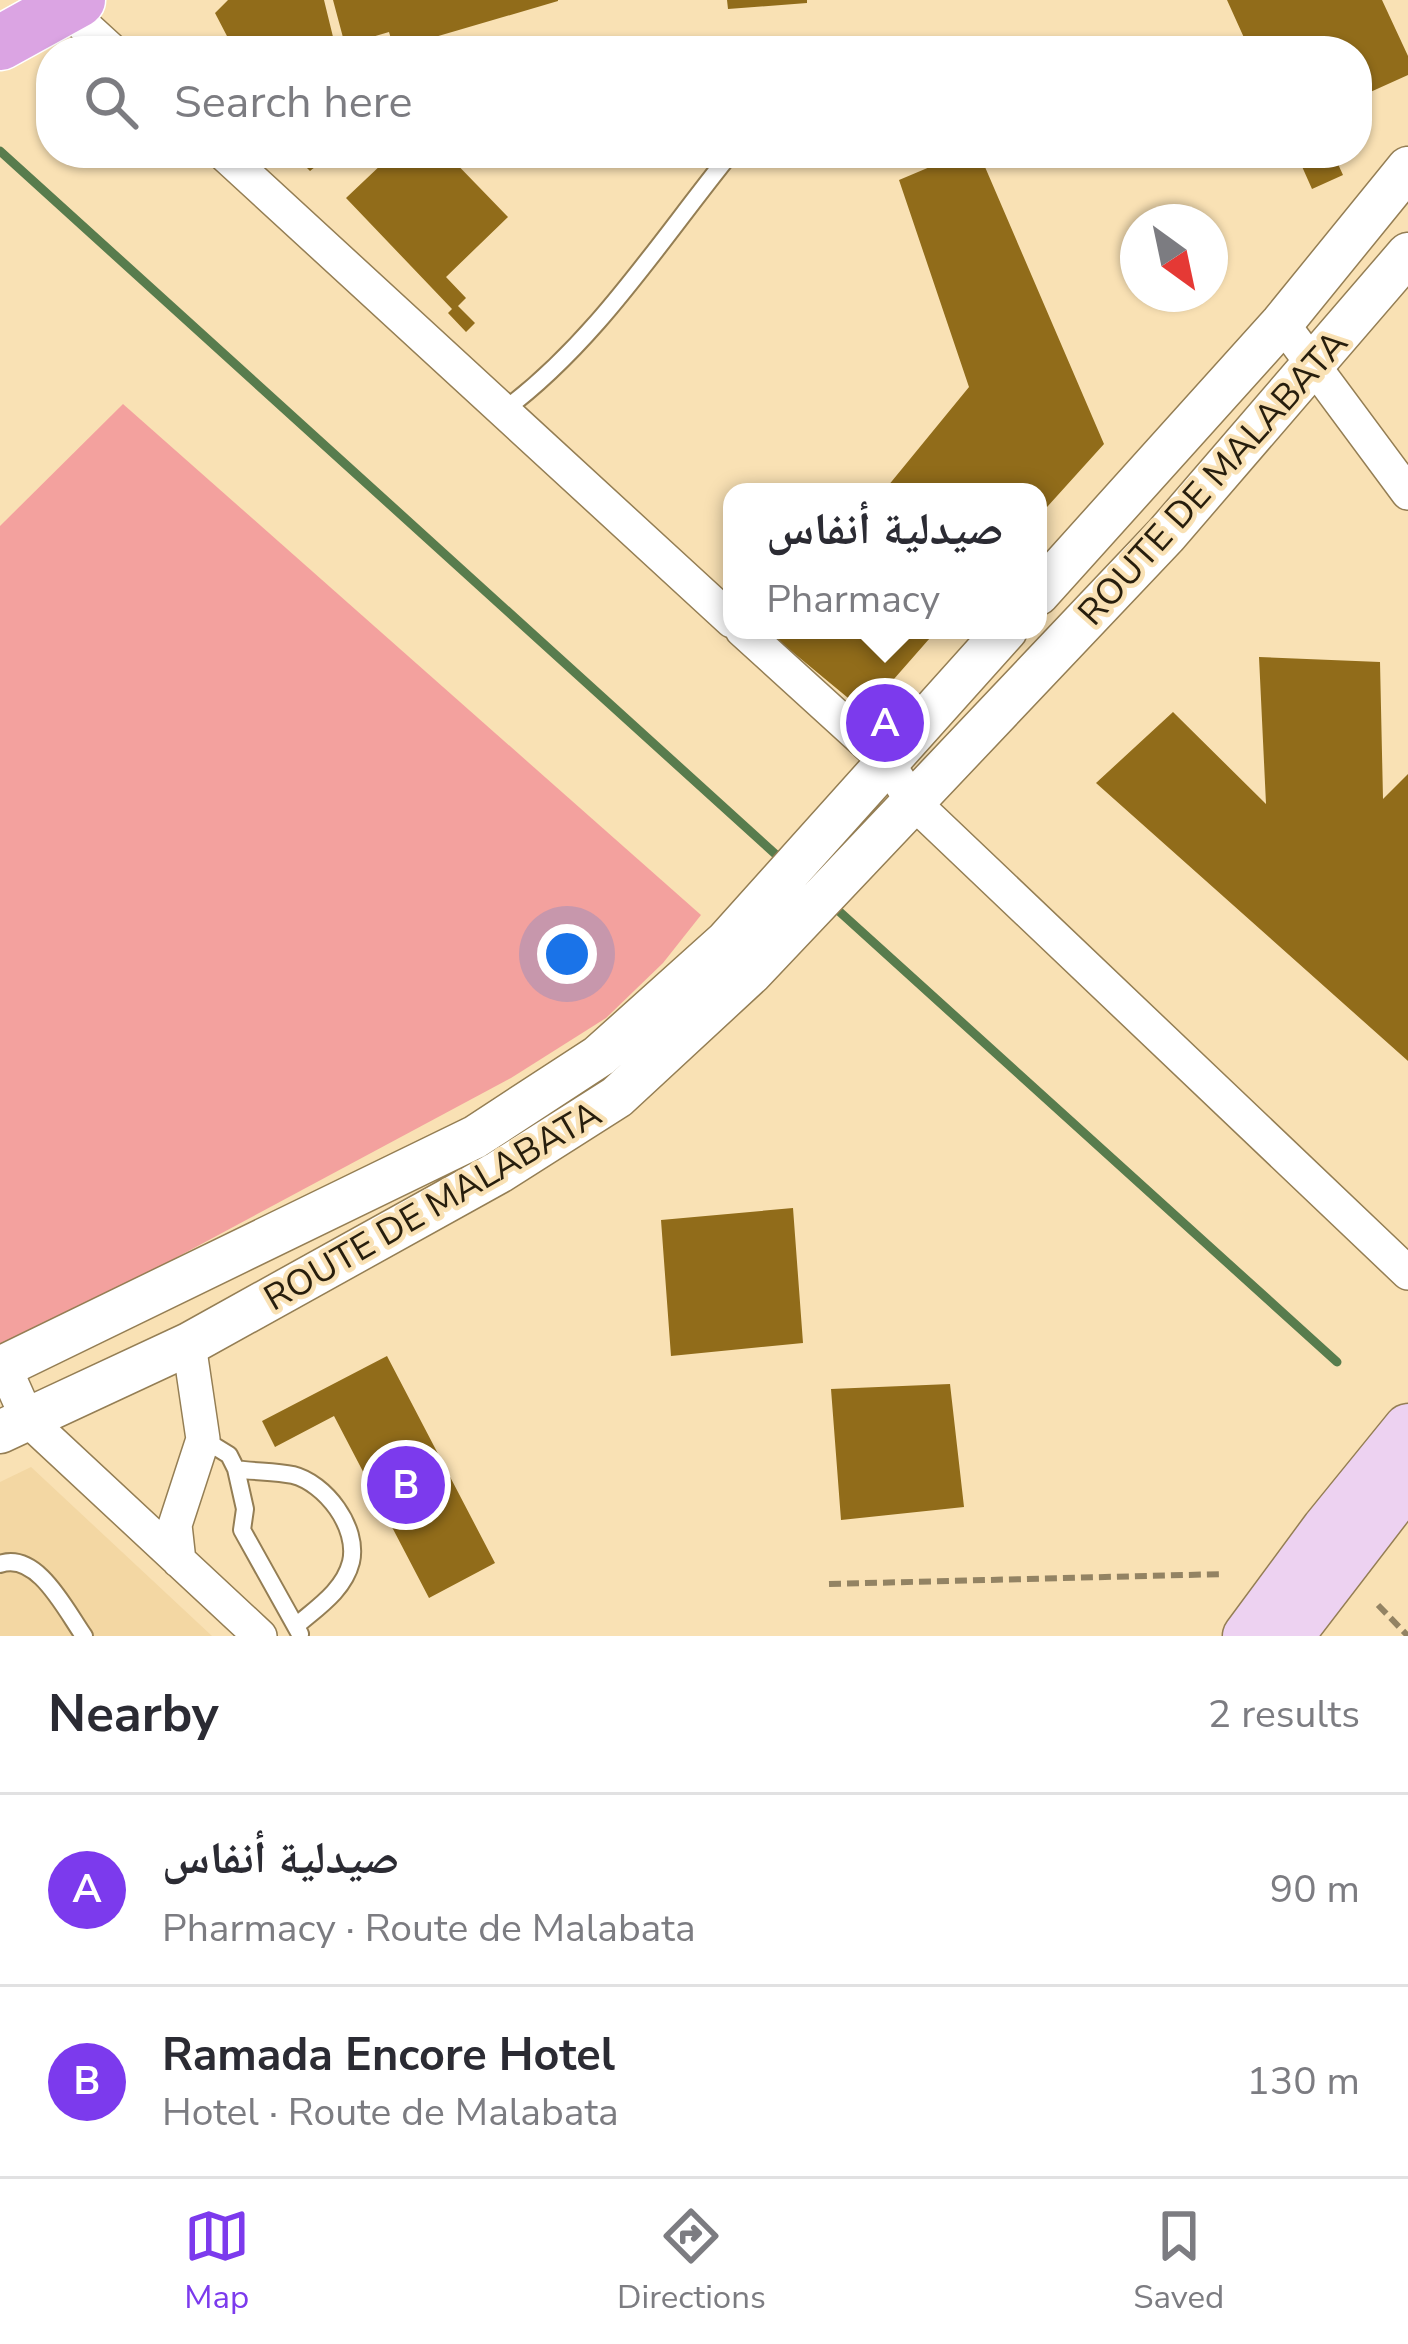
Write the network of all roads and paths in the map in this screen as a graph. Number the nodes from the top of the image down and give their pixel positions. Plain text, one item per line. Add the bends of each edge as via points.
1 (46, 15) edge
2 (84, 36) edge
3 (239, 168) edge
4 (720, 168) edge
5 (1408, 168) edge
6 (1408, 254) edge
7 (1282, 323) junction
8 (1312, 366) junction
9 (503, 411) junction
10 (1408, 493) edge
11 (1047, 584) edge
12 (723, 613) edge
13 (752, 639) edge
14 (998, 639) edge
15 (887, 762) junction
16 (912, 801) junction
17 (739, 958) junction
18 (1408, 1273) edge
19 (189, 1344) junction
20 (2, 1367) edge
21 (14, 1426) edge
22 (1408, 1428) edge
23 (203, 1439) junction
24 (236, 1469) junction
25 (1408, 1481) edge
26 (1340, 1540) junction
27 (179, 1561) junction
28 (0, 1564) edge
29 (1224, 1574) dead end
30 (829, 1584) dead end
31 (1378, 1605) dead end
32 (299, 1630) edge
33 (84, 1636) edge
34 (260, 1636) edge
35 (1247, 1636) edge
36 (1289, 1636) edge
37 (1408, 1636) edge

1 - 2 street
3 - 9 street
4 - 9 lane via 638,277
5 - 7 street, ROUTE DE MALABATA
6 - 8 street, ROUTE DE MALABATA
7 - 8 street
7 - 11 street, ROUTE DE MALABATA
8 - 10 street
8 - 16 street, ROUTE DE MALABATA via 1166,535
9 - 12 street
13 - 15 street
14 - 15 street, ROUTE DE MALABATA
15 - 16 street
15 - 17 street, ROUTE DE MALABATA
16 - 17 street, ROUTE DE MALABATA
16 - 18 street
17 - 19 street, ROUTE DE MALABATA via 617,1097
17 - 20 street, ROUTE DE MALABATA via 475,1137
19 - 21 street, ROUTE DE MALABATA
19 - 23 street
20 - 21 street
21 - 27 street
22 - 26 main road
23 - 24 lane
23 - 27 street via 175,1525
24 - 32 lane via 242,1530
24 - 32 lane via 294,1475 319,1487 350,1537 352,1561 335,1593
25 - 26 main road
26 - 35 main road
26 - 36 main road
27 - 34 street
28 - 33 lane via 29,1564
29 - 30 path
31 - 37 path

